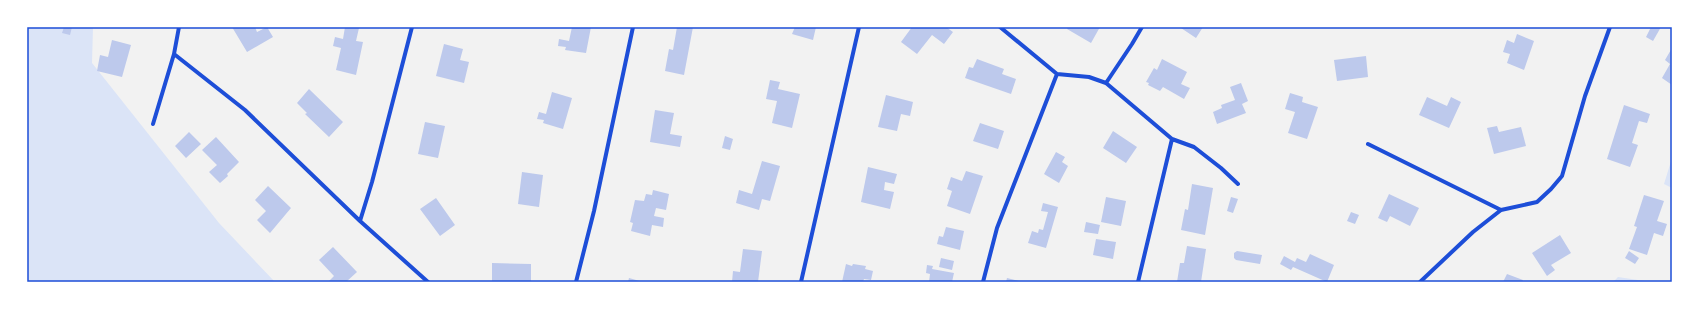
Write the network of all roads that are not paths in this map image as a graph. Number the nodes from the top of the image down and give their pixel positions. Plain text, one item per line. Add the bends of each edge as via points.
1 (179, 27) edge
2 (412, 27) edge
3 (633, 27) edge
4 (859, 27) edge
5 (1000, 27) edge
6 (1142, 27) edge
7 (1610, 27) edge
8 (174, 54) junction
9 (1057, 74) junction
10 (1106, 83) junction
11 (153, 124) dead end
12 (1172, 139) junction
13 (1368, 144) dead end
14 (1238, 184) dead end
15 (1500, 210) junction
16 (360, 221) junction
17 (428, 282) edge
18 (576, 282) edge
19 (801, 282) edge
20 (983, 282) edge
21 (1138, 282) edge
22 (1420, 282) edge

1 - 8 street
2 - 16 street
3 - 18 street via 594,211
4 - 19 street
5 - 9 street
6 - 10 street
7 - 15 street via 1585,96 1562,176 1537,202
8 - 11 street
8 - 16 street via 245,110
9 - 10 street via 1089,77
9 - 20 street via 997,228
10 - 12 street
12 - 14 street via 1194,147
12 - 21 street
13 - 15 street
15 - 22 street
16 - 17 street

